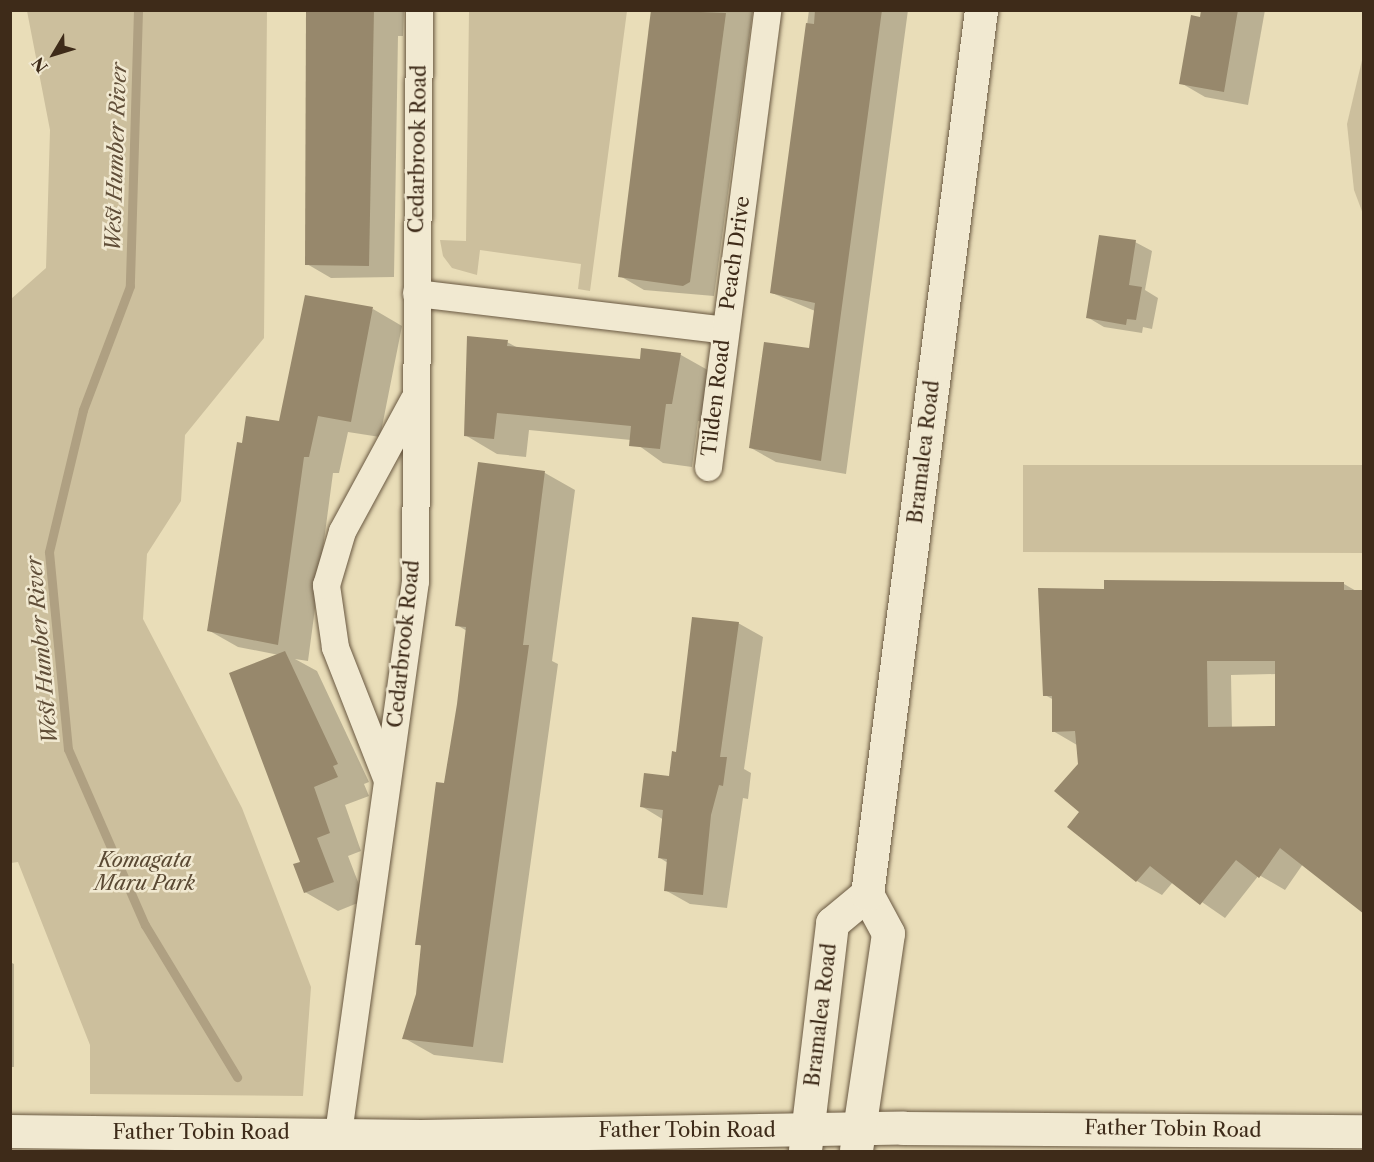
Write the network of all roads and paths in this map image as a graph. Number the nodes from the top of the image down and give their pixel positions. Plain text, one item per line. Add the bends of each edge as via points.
1 (420, 10) edge
2 (767, 10) edge
3 (981, 10) edge
4 (416, 293) junction
5 (725, 330) junction
6 (416, 396) junction
7 (708, 467) dead end
8 (388, 784) junction
9 (867, 894) junction
10 (10, 1131) edge
11 (1364, 1131) edge
12 (339, 1133) junction
13 (857, 1140) edge
14 (806, 1141) edge

1 - 4 street, Cedarbrook Road
2 - 5 street, Peach Drive
3 - 9 main road, Bramalea Road
4 - 5 street, Peach Drive
4 - 6 street, Cedarbrook Road
5 - 7 street, Tilden Road
6 - 8 street, Cedarbrook Road via 415,581
6 - 8 street, Cedarbrook Road via 342,531 326,585 335,647
8 - 12 street, Cedarbrook Road
9 - 13 main road via 888,933
9 - 14 main road, Bramalea Road via 832,923
10 - 12 main road, Father Tobin Road
11 - 13 main road, Father Tobin Road
12 - 14 main road, Father Tobin Road
13 - 14 main road, Father Tobin Road

